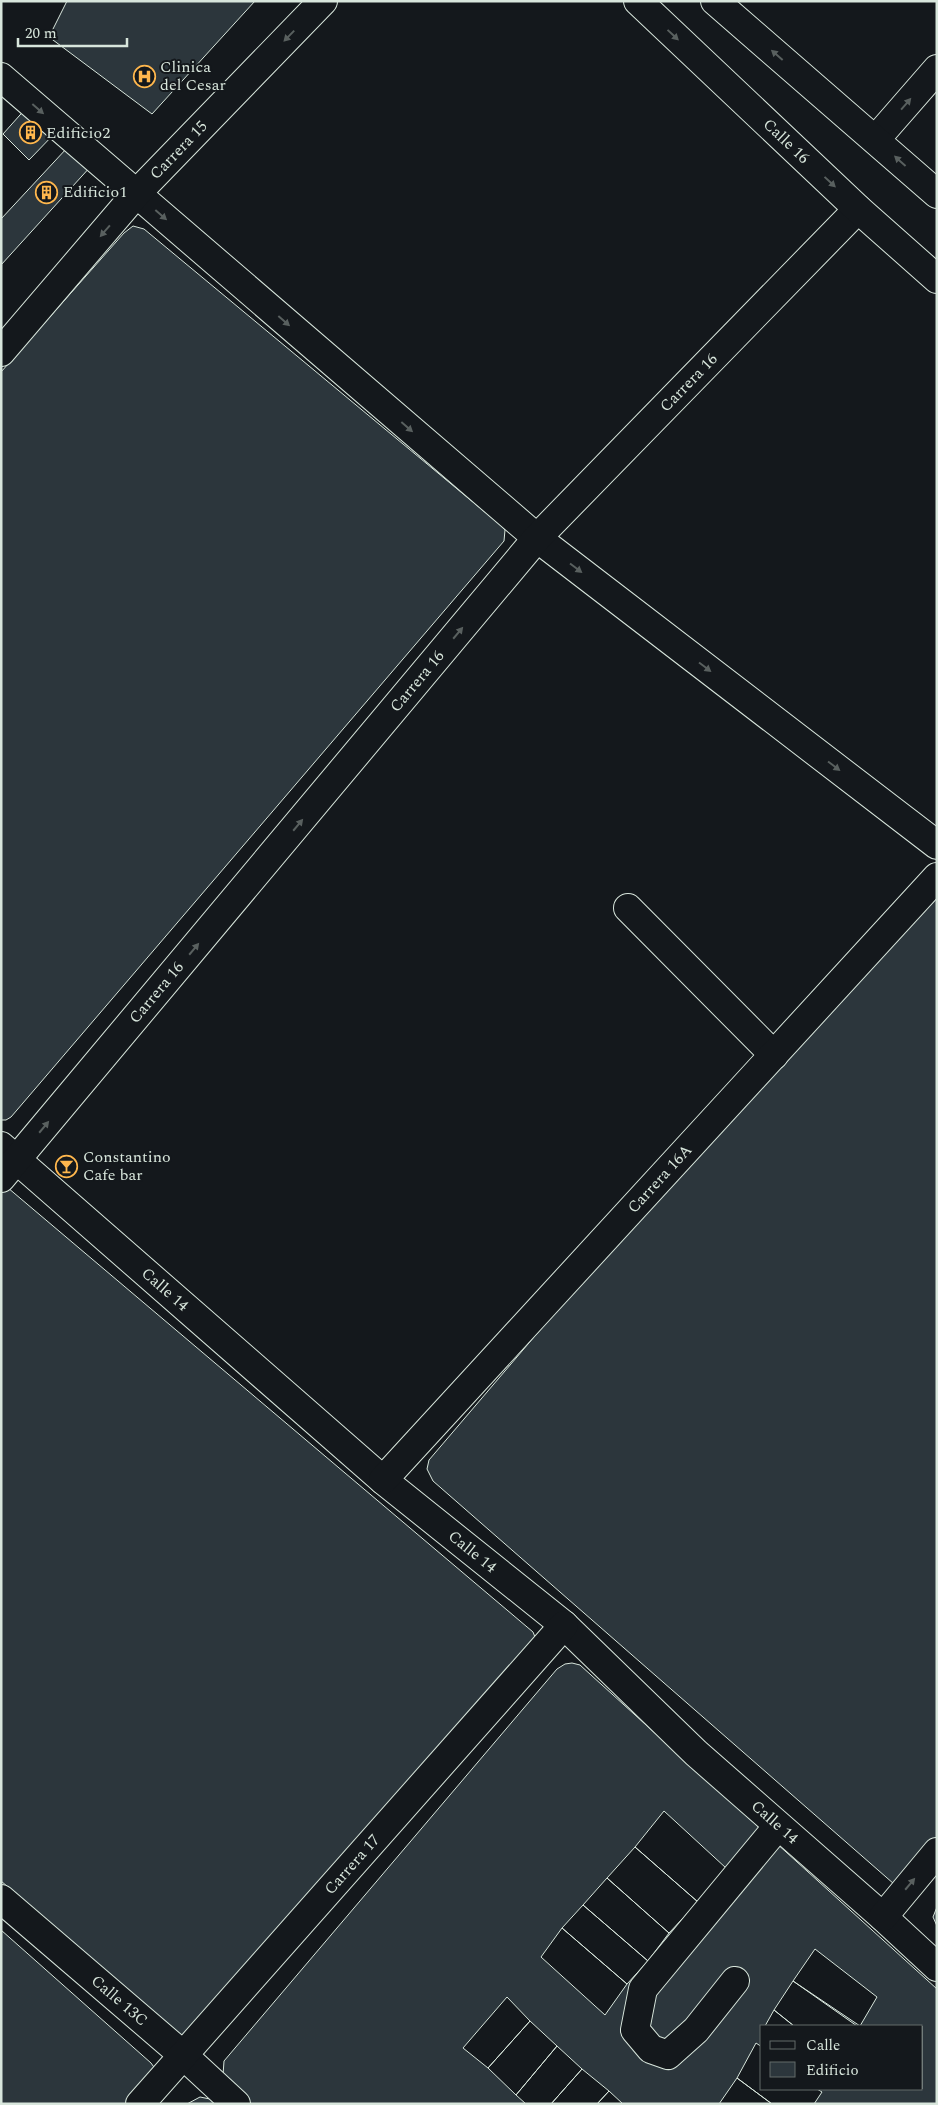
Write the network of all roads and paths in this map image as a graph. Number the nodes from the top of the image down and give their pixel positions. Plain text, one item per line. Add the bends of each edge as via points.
1 (322, 1) edge
2 (638, 1) edge
3 (715, 1) edge
4 (937, 69) edge
5 (1, 77) edge
6 (876, 139) junction
7 (136, 194) junction
8 (937, 194) edge
9 (858, 209) junction
10 (937, 279) edge
11 (1, 352) edge
12 (537, 538) junction
13 (937, 845) edge
14 (937, 877) edge
15 (628, 908) dead end
16 (774, 1055) junction
17 (7, 1161) edge
18 (383, 1480) junction
19 (564, 1625) junction
20 (778, 1826) junction
21 (937, 1852) edge
22 (1, 1899) edge
23 (882, 1917) junction
24 (937, 1967) edge
25 (735, 1981) dead end
26 (183, 2055) junction
27 (140, 2104) edge
28 (236, 2104) edge

1 -> 7 street, Carrera 15
2 -> 9 street, Calle 16
6 -> 3 street
6 -> 4 street
5 -> 7 street
8 -> 6 street
7 -> 11 street, Carrera 15
7 -> 12 street
9 - 10 street, Calle 16
9 - 12 street, Carrera 16
12 -> 13 street
17 -> 12 street, Carrera 16
14 - 16 street, Carrera 16A
15 - 16 street
16 - 18 street, Carrera 16A
17 - 18 street, Calle 14
18 - 19 street, Calle 14
19 - 20 street, Calle 14 via 696,1753
19 - 26 street, Carrera 17
20 - 23 street, Calle 14
20 - 25 street via 643,1989 635,2030 651,2049 668,2055 696,2030
23 -> 21 street
22 - 26 street, Calle 13C
23 - 24 street, Calle 14
26 - 27 street, Carrera 17
26 - 28 street, Calle 13C

